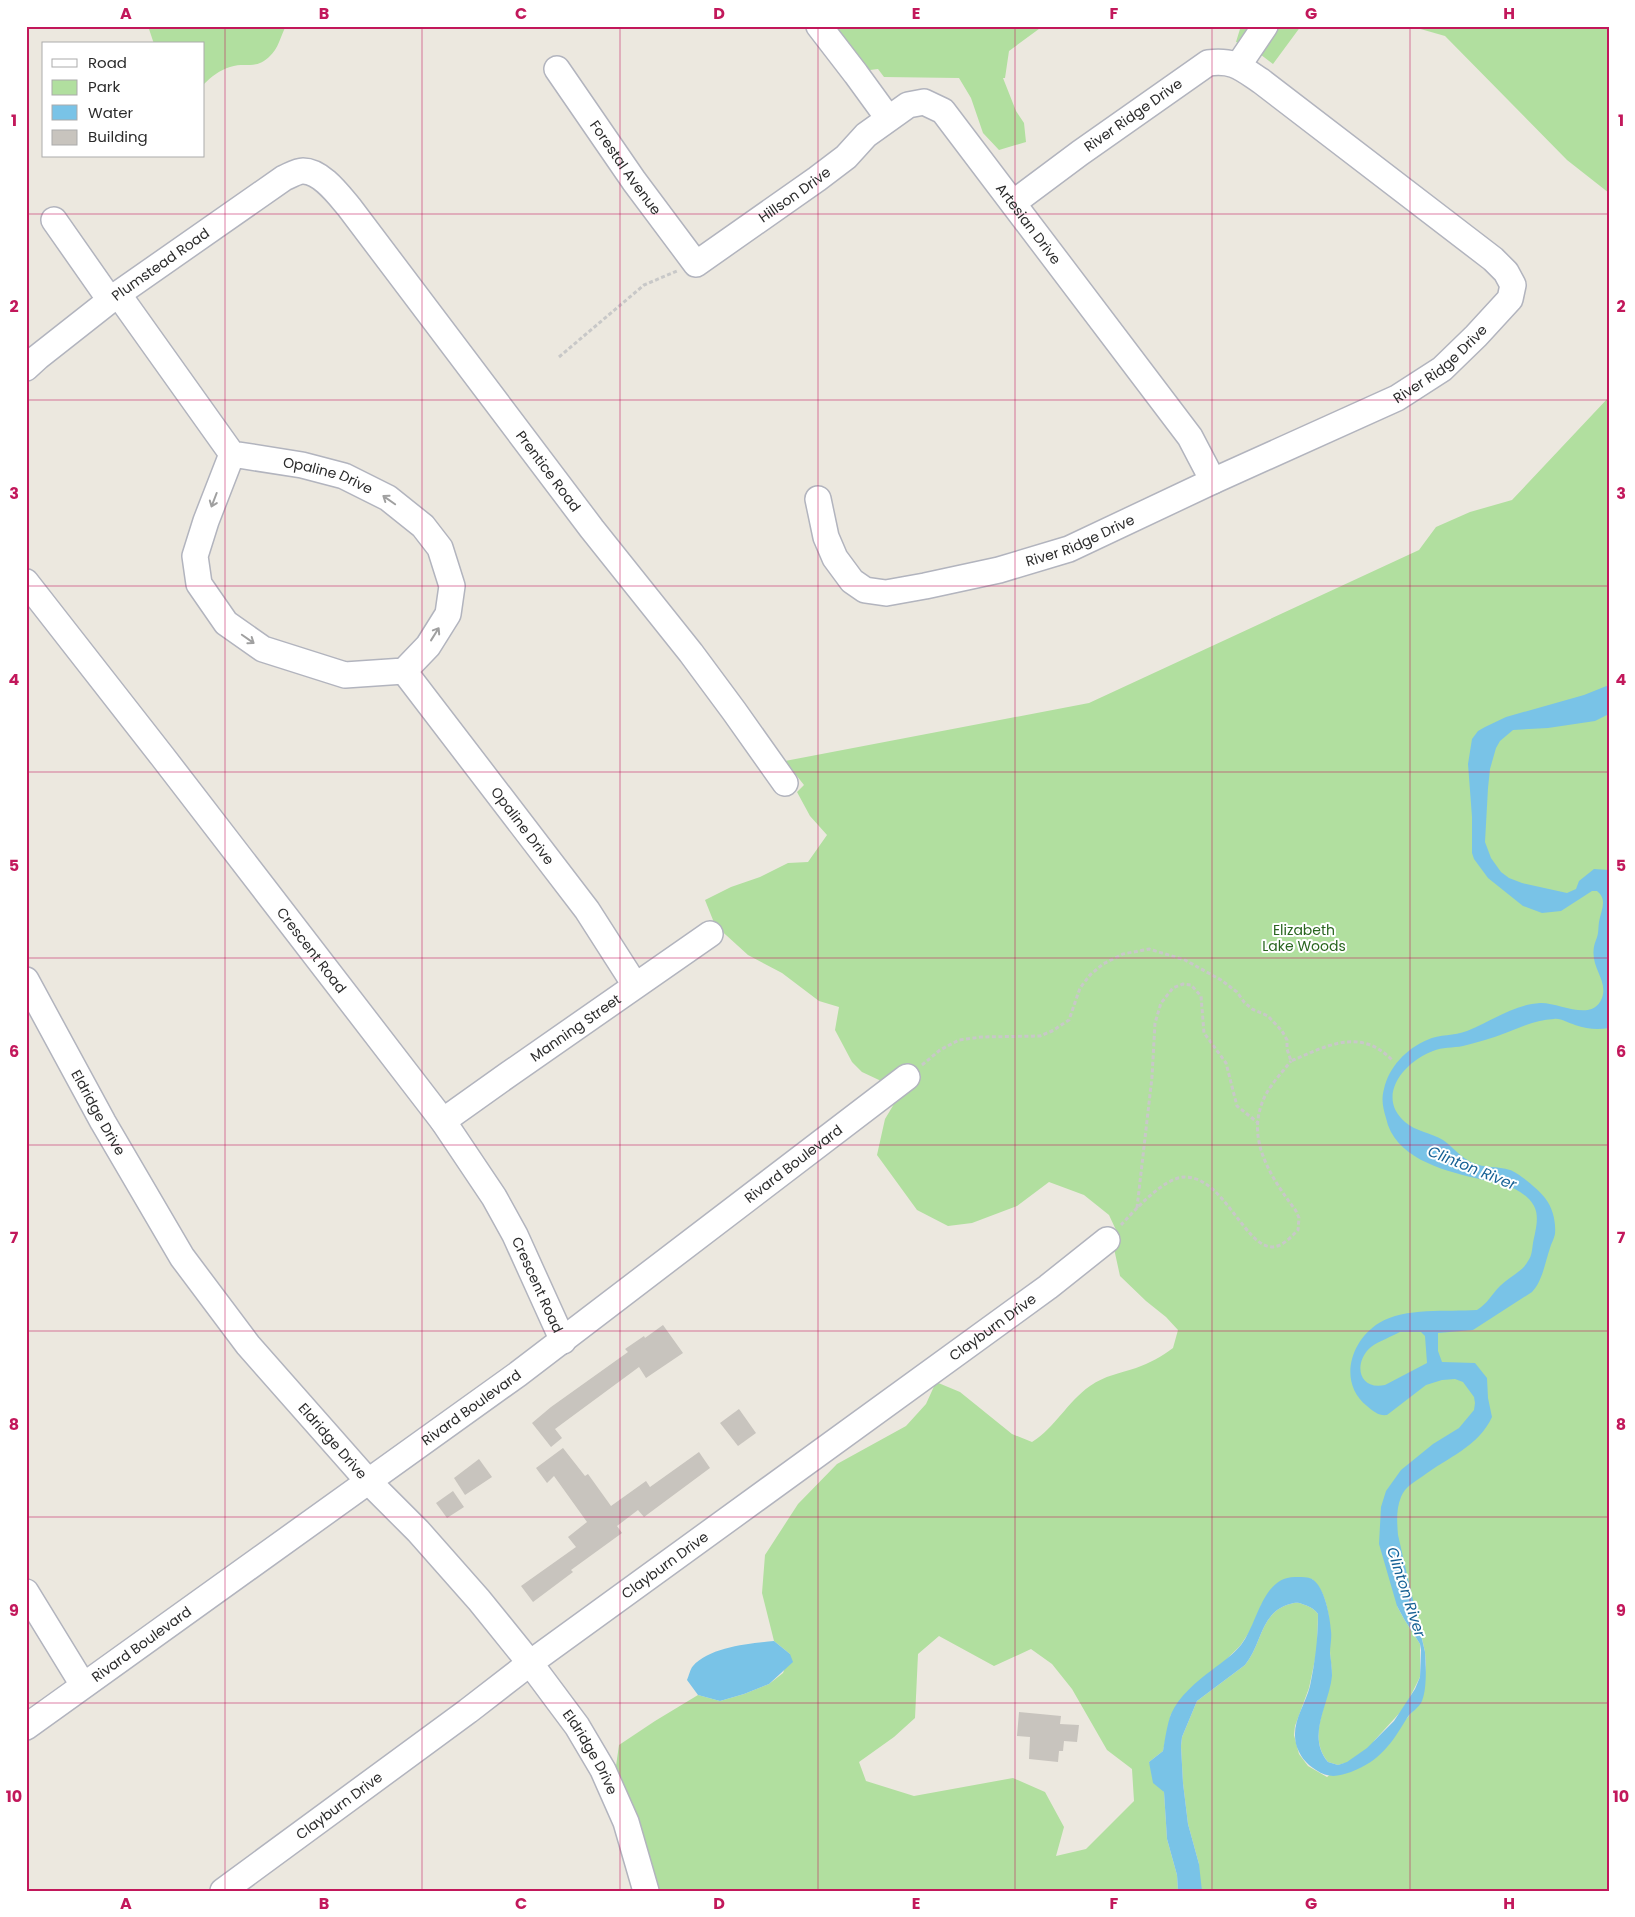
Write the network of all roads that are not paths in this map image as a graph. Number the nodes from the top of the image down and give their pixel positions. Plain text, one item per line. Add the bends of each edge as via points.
1 (819, 26) edge
2 (1265, 26) edge
3 (1238, 66) junction
4 (557, 69) dead end
5 (888, 118) junction
6 (303, 171) joint
7 (1013, 203) junction
8 (54, 220) dead end
9 (696, 264) joint
10 (114, 297) junction
11 (26, 368) edge
12 (232, 454) junction
13 (1213, 482) junction
14 (818, 499) dead end
15 (26, 582) edge
16 (404, 671) junction
17 (785, 783) dead end
18 (710, 934) dead end
19 (26, 980) edge
20 (635, 985) junction
21 (907, 1077) road end
22 (443, 1121) junction
23 (1107, 1240) road end
24 (563, 1341) junction
25 (368, 1481) junction
26 (26, 1592) edge
27 (530, 1663) junction
28 (83, 1685) junction
29 (26, 1727) edge
30 (223, 1891) edge
31 (646, 1891) edge

1 - 5 street
2 - 3 street
3 - 7 street, River Ridge Drive via 1224,61 1208,62
3 - 13 street, River Ridge Drive via 1493,259 1513,285 1510,299 1476,336 1442,369 1405,394
4 - 9 street, Forestal Avenue
5 - 7 street, Artesian Drive via 908,105 924,102 943,111
5 - 9 street, Hillson Drive via 825,173
6 - 10 street, Plumstead Road via 284,178
6 - 17 street, Prentice Road via 332,186 592,529 691,653
7 - 13 street, Artesian Drive via 1190,437
8 - 10 street
10 - 11 street, Plumstead Road
10 - 12 street
12 -> 16 street via 195,556 199,584 226,623 263,649 345,675
16 -> 12 street, Opaline Drive via 428,646 448,614 452,586 440,548 423,526 388,498 344,476 302,464
13 - 14 street, River Ridge Drive via 1069,549 999,570 886,593 865,590 852,580 835,558 826,538
15 - 22 street, Crescent Road
16 - 20 street, Opaline Drive via 587,910
18 - 20 street, Manning Street
19 - 25 street, Eldridge Drive via 182,1257 248,1344
20 - 22 street, Manning Street
21 - 24 street, Rivard Boulevard
22 - 24 street, Crescent Road via 494,1197
23 - 27 street, Clayburn Drive
24 - 25 street, Rivard Boulevard
25 - 27 street, Eldridge Drive via 424,1538
25 - 28 street, Rivard Boulevard
26 - 28 street
27 - 30 street, Clayburn Drive
27 - 31 street, Eldridge Drive via 577,1726 603,1770 626,1822
28 - 29 street, Rivard Boulevard

